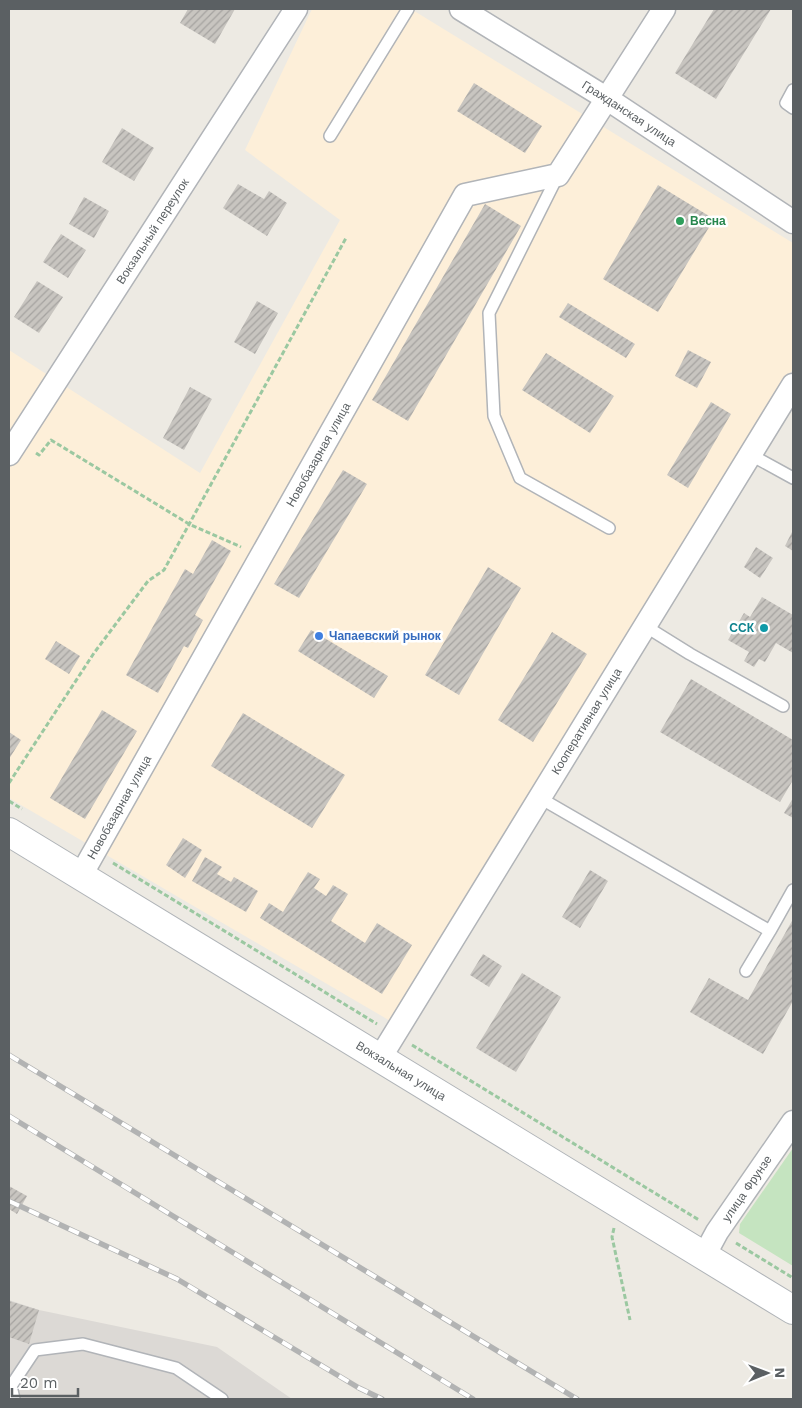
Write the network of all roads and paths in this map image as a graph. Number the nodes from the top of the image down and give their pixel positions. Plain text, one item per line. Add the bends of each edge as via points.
1 (296, 9) edge
2 (408, 9) edge
3 (461, 9) edge
4 (664, 9) edge
5 (793, 90) edge
6 (606, 98) junction
7 (793, 108) edge
8 (330, 136) dead end
9 (558, 175) junction
10 (793, 222) edge
11 (346, 238) dead end
12 (793, 386) edge
13 (11, 444) edge
14 (751, 455) junction
15 (793, 478) edge
16 (189, 524) junction
17 (610, 528) dead end
18 (260, 560) junction
19 (645, 626) junction
20 (783, 706) dead end
21 (9, 783) edge
22 (540, 798) junction
23 (9, 832) edge
24 (80, 877) junction
25 (793, 890) edge
26 (770, 931) junction
27 (746, 971) dead end
28 (380, 1058) junction
29 (793, 1122) edge
30 (636, 1182) dead end
31 (621, 1206) junction
32 (704, 1256) junction
33 (793, 1310) edge
34 (630, 1320) dead end
35 (14, 1399) edge
36 (222, 1399) edge

1 - 13 street, Вокзальный переулок
2 - 8 lane
3 - 6 street, Гражданская улица
4 - 6 street
5 - 7 lane via 786,103
6 - 9 street
6 - 10 street, Гражданская улица
9 - 17 lane via 489,313 494,416 520,478
9 - 18 street, Новобазарная улица via 465,195
11 - 16 path
12 - 14 street, Кооперативная улица
13 - 16 path via 39,455 51,440
14 - 15 lane
14 - 19 street, Кооперативная улица
16 - 18 path via 235,543
16 - 21 path via 164,570 148,581 94,653
18 - 24 street, Новобазарная улица
19 - 20 lane
19 - 22 street, Кооперативная улица
22 - 26 lane
22 - 28 street, Кооперативная улица
23 - 24 street, Вокзальная улица
24 - 28 street, Вокзальная улица
25 - 26 lane
26 - 27 lane
28 - 31 street, Вокзальная улица
29 - 32 street, улица Фрунзе
30 - 31 path
31 - 32 street, Вокзальная улица
31 - 34 path via 612,1237
32 - 33 street, Вокзальная улица
35 - 36 lane via 11,1386 35,1350 83,1344 176,1368

